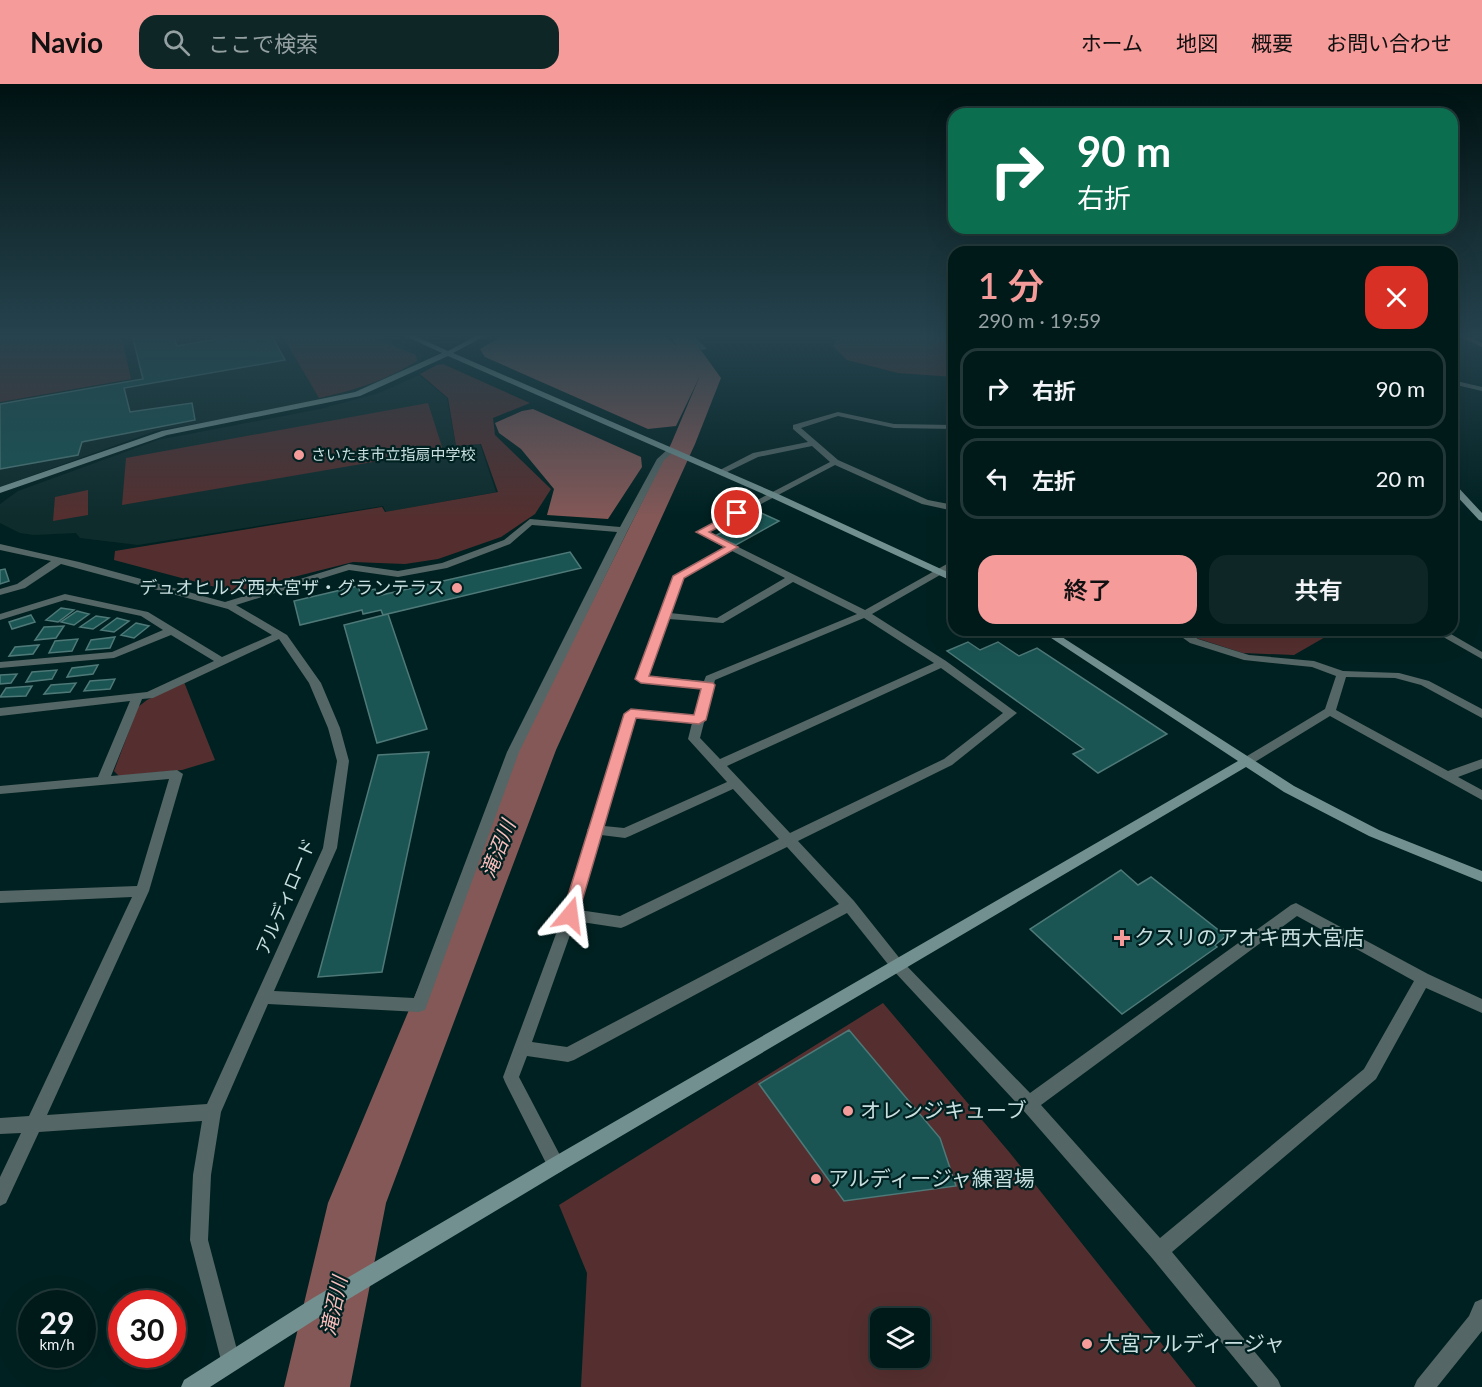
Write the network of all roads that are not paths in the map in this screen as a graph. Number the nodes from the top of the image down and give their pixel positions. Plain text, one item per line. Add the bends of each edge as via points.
1 (349, 396) edge
2 (545, 396) edge
3 (948, 428) edge
4 (815, 443) junction
5 (672, 451) junction
6 (835, 462) junction
7 (720, 472) junction
8 (0, 490) edge
9 (1458, 493) edge
10 (773, 495) junction
11 (948, 507) edge
12 (1482, 518) edge
13 (623, 531) junction
14 (0, 547) edge
15 (733, 547) junction
16 (60, 560) junction
17 (948, 567) edge
18 (941, 572) junction
19 (948, 576) edge
20 (794, 577) junction
21 (0, 592) edge
22 (225, 605) junction
23 (865, 614) junction
24 (664, 616) junction
25 (0, 617) edge
26 (173, 630) junction
27 (280, 635) junction
28 (1053, 636) edge
29 (1186, 636) edge
30 (1447, 636) edge
31 (1482, 656) edge
32 (221, 661) junction
33 (942, 663) junction
34 (0, 665) edge
35 (1342, 674) junction
36 (708, 685) junction
37 (137, 698) junction
38 (1330, 711) junction
39 (0, 712) edge
40 (1482, 714) edge
41 (699, 720) junction
42 (1246, 762) junction
43 (1482, 763) edge
44 (718, 765) junction
45 (1448, 776) junction
46 (103, 780) junction
47 (735, 783) junction
48 (0, 790) edge
49 (1482, 796) edge
50 (594, 830) junction
51 (789, 841) junction
52 (1482, 877) edge
53 (142, 891) junction
54 (2, 900) edge
55 (849, 905) junction
56 (570, 915) junction
57 (896, 964) junction
58 (1423, 979) junction
59 (262, 997) junction
60 (1482, 1006) edge
61 (522, 1048) junction
62 (1029, 1104) junction
63 (212, 1112) junction
64 (33, 1123) junction
65 (0, 1126) edge
66 (556, 1164) junction
67 (0, 1197) edge
68 (1159, 1251) junction
69 (1482, 1309) edge
70 (231, 1361) junction
71 (191, 1387) edge
72 (1271, 1387) edge
73 (1424, 1387) edge

1 - 8 street via 165,433
2 - 5 street
3 - 4 street via 894,426 838,414 796,427
4 - 6 street
4 - 7 street via 756,455
5 - 7 street
5 - 13 street via 661,459
6 - 10 street
6 - 11 street via 925,502
7 - 10 street
9 - 12 street
10 - 15 street via 701,532
10 - 18 street
13 - 22 street via 530,522 507,542 444,566 398,574 350,567
13 - 59 street via 513,752 419,1005
14 - 16 street, アルディロード
15 - 20 street
15 - 24 street via 679,576
16 - 21 street via 21,586
16 - 22 street, アルディロード
17 - 18 street
18 - 19 street
18 - 23 street
20 - 23 street
20 - 24 street via 719,621
22 - 27 street, アルディロード
23 - 33 street
23 - 36 street via 710,678
24 - 36 street via 641,679
25 - 26 street via 65,597 144,614
26 - 32 street
26 - 34 street via 114,655
27 - 32 street
27 - 59 street, アルディロード via 315,683 343,761 330,848
28 - 42 street
29 - 35 street via 1248,658 1314,664
30 - 31 street
32 - 37 street
33 - 44 street
33 - 51 street via 1011,712 948,762
35 - 38 street
35 - 40 street via 1395,675 1425,683
36 - 41 street
37 - 39 street
37 - 46 street
38 - 42 street
38 - 45 street
41 - 44 street via 694,739
41 - 50 street via 631,714
42 - 52 street via 1374,833
42 - 57 street
43 - 45 street
44 - 47 street
45 - 49 street
46 - 48 street
46 - 53 street via 177,774
47 - 50 street via 625,833
47 - 51 street
50 - 56 street
51 - 55 street
51 - 56 street via 621,922
53 - 54 street
53 - 64 street
55 - 57 street
55 - 61 street via 568,1055
56 - 61 street
57 - 62 street
57 - 66 street
58 - 60 street
58 - 62 street via 1296,909
58 - 68 street via 1370,1074
59 - 63 street, アルディロード
61 - 66 street via 511,1077
62 - 68 street
63 - 64 street
63 - 70 street, アルディロード via 202,1175 199,1240
64 - 65 street
64 - 67 street
66 - 70 street
68 - 72 street
69 - 73 street via 1476,1323
70 - 71 street

